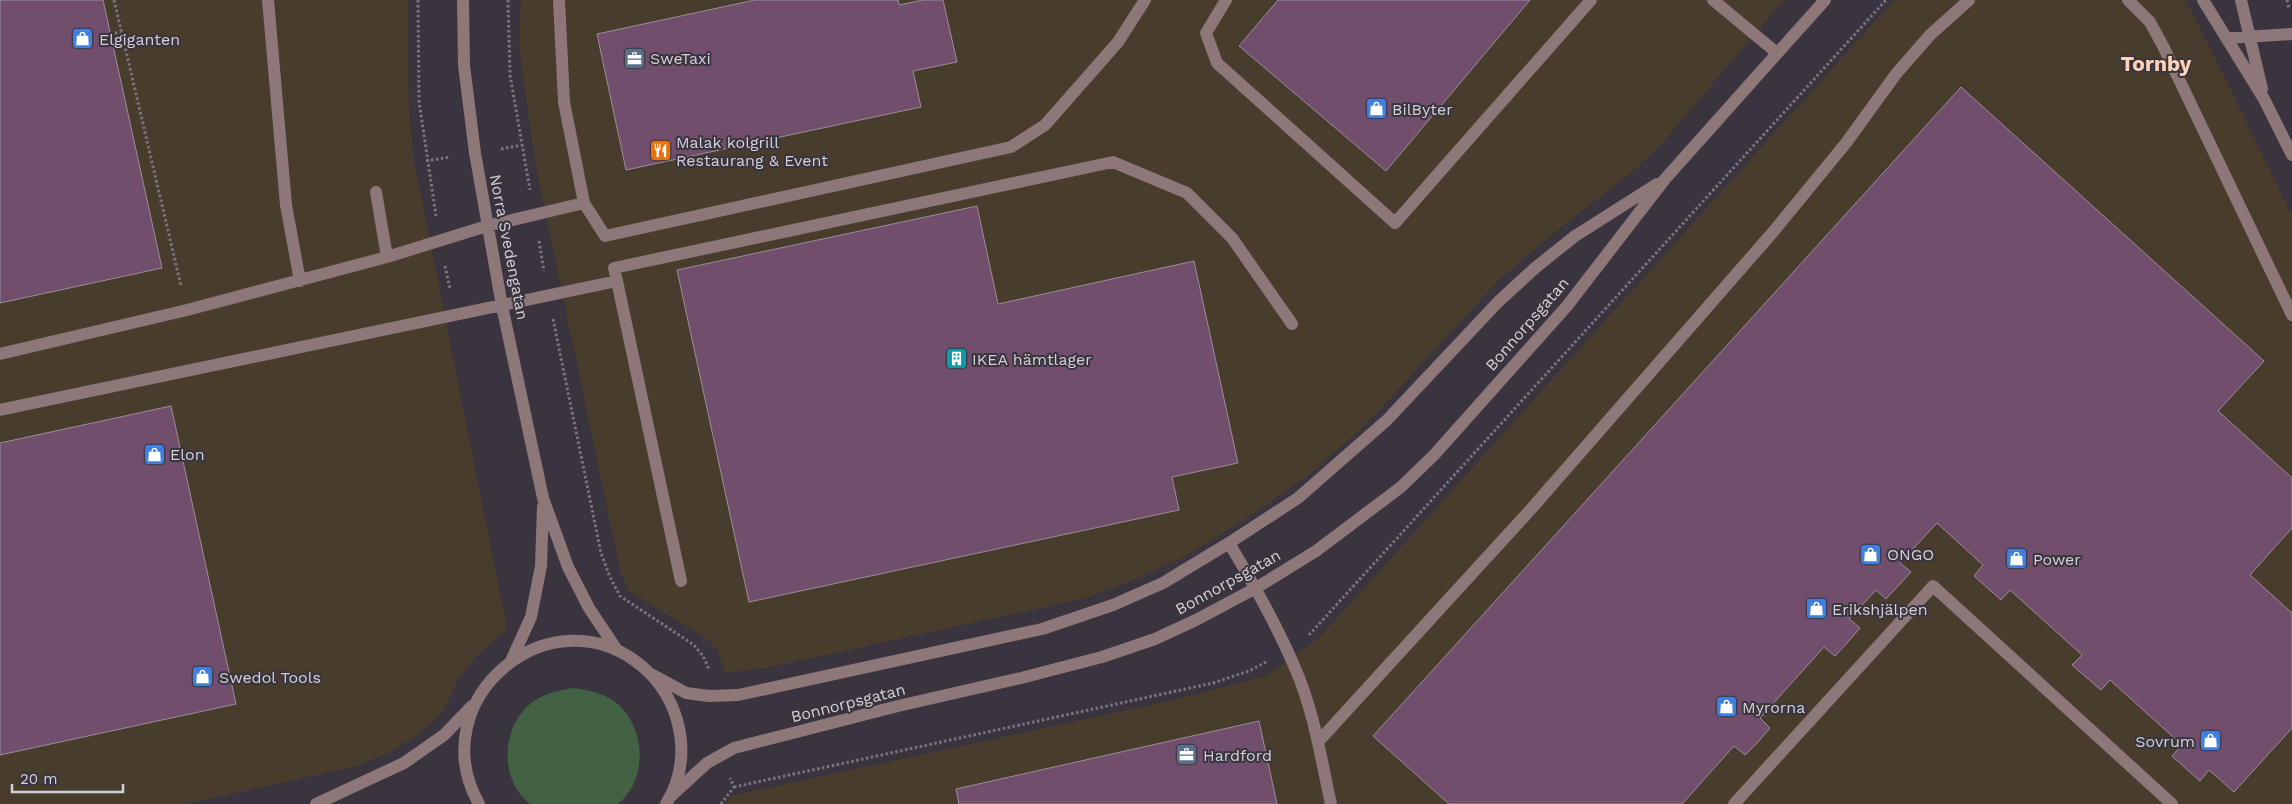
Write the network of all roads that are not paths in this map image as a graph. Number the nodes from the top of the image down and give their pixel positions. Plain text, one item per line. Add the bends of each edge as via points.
1 (268, 0) edge
2 (463, 0) edge
3 (559, 0) edge
4 (1145, 0) edge
5 (1226, 0) edge
6 (1591, 0) edge
7 (1713, 0) edge
8 (1825, 0) edge
9 (1969, 0) edge
10 (2128, 0) edge
11 (2203, 0) edge
12 (2241, 0) edge
13 (2292, 34) edge
14 (2250, 35) junction
15 (2227, 38) junction
16 (1777, 53) junction
17 (2264, 99) junction
18 (2292, 155) edge
19 (1665, 178) junction
20 (376, 192) dead end
21 (584, 204) junction
22 (487, 226) junction
23 (387, 257) junction
24 (300, 281) junction
25 (617, 281) junction
26 (502, 306) junction
27 (2292, 315) edge
28 (1292, 324) dead end
29 (0, 354) edge
30 (0, 410) edge
31 (543, 498) junction
32 (1229, 543) junction
33 (681, 580) dead end
34 (1256, 588) junction
35 (617, 650) junction
36 (511, 660) junction
37 (651, 674) junction
38 (474, 704) junction
39 (1318, 742) junction
40 (669, 800) edge
41 (316, 804) edge
42 (479, 804) edge
43 (1331, 804) edge
44 (1734, 804) edge
45 (2172, 804) edge

1 - 24 street via 286,205
2 - 22 street, Norra Svedengatan via 464,65
3 - 21 street via 564,102
4 - 21 street via 1118,42 1045,125 1011,146 605,236
5 - 6 street via 1206,33 1217,63 1395,224
7 - 16 street
8 - 16 street, Bonnorpsgatan
9 - 39 street via 1930,35 1896,74 1846,143 1773,232 1532,508
10 - 27 street via 2150,22 2163,46
11 - 15 street
12 - 14 street
13 - 14 street
14 - 15 street
14 - 17 street
15 - 17 street
16 - 19 street, Bonnorpsgatan
17 - 18 street
19 - 32 street, Bonnorpsgatan via 1575,236 1535,268 1498,302 1387,420 1337,466 1298,498
19 - 34 street, Bonnorpsgatan via 1566,306 1434,455 1368,513 1316,551
20 - 23 street
21 - 22 street
22 - 23 street
22 - 26 street, Norra Svedengatan
23 - 24 street
24 - 29 street
25 - 26 street
25 - 28 street via 614,268 1113,162 1187,194 1232,238
25 - 33 street
26 - 30 street
26 - 31 street, Norra Svedengatan
31 - 35 street, Norra Svedengatan via 568,567 589,608
31 - 36 street, Norra Svedengatan via 541,566 531,617
32 - 34 street
32 - 37 street, Bonnorpsgatan via 1163,582 1113,605 1042,629 738,695 686,693
34 - 39 street via 1296,668
34 - 40 street, Bonnorpsgatan via 1196,620 1102,657 734,748 707,763
35 - 36 street via 590,642 563,642 535,648
35 - 37 street
36 - 38 street via 490,680
37 - 40 street via 675,711 680,732 679,775
38 - 41 street via 444,735 404,763
38 - 42 street via 466,727 464,750 467,773
39 - 43 street
44 - 45 street via 1933,586

